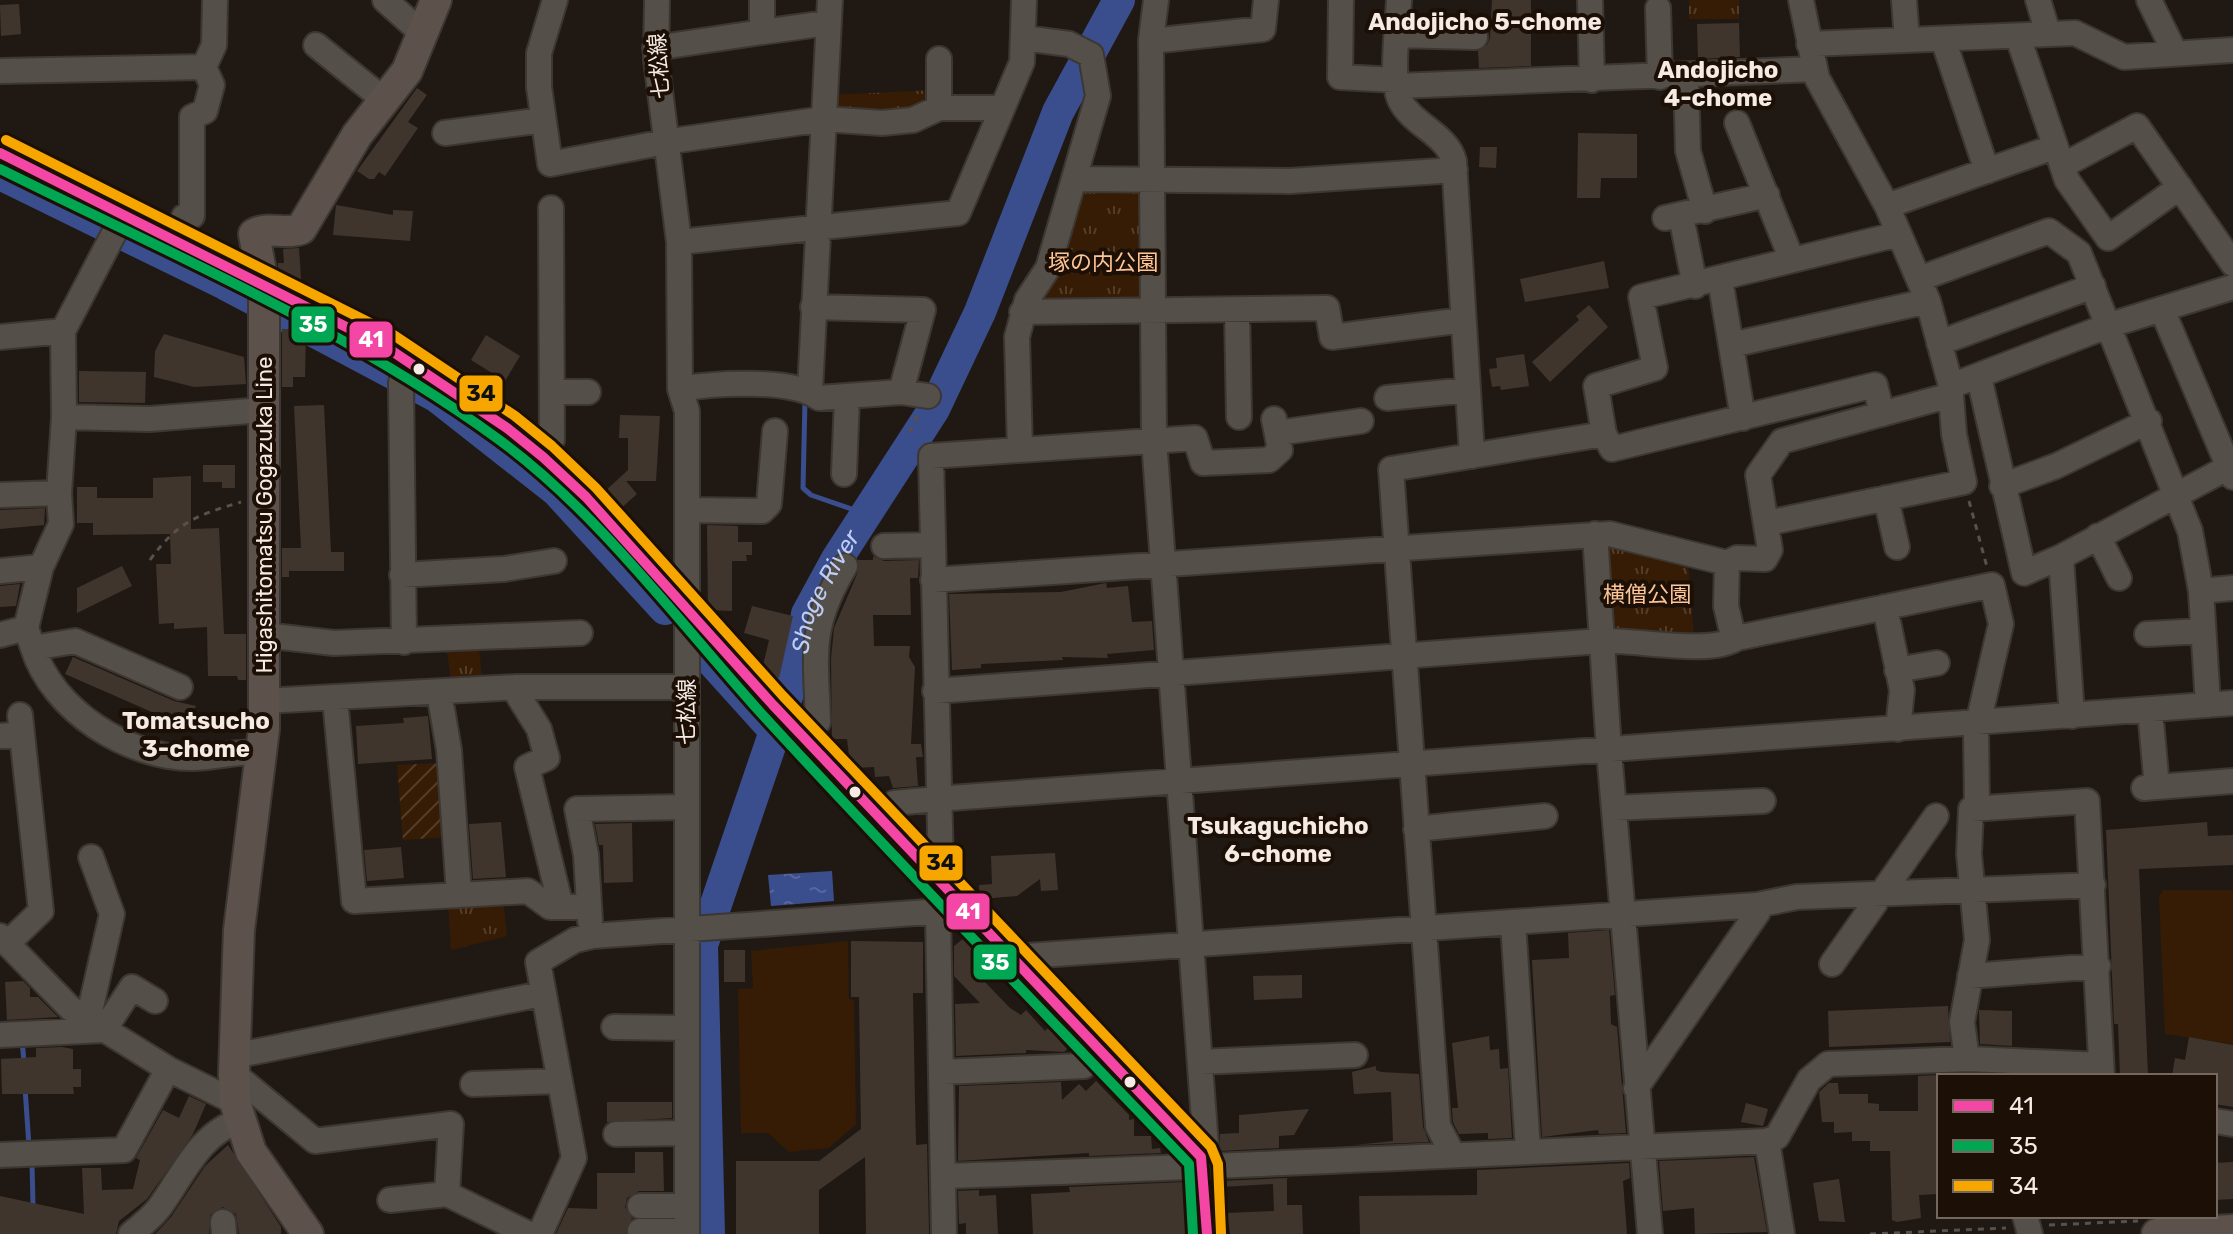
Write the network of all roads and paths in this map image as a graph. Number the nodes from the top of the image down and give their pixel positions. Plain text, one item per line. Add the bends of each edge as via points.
1 (215, 0) edge
2 (385, 0) edge
3 (436, 0) edge
4 (555, 0) edge
5 (657, 0) edge
6 (762, 0) edge
7 (1024, 0) edge
8 (1156, 0) edge
9 (1266, 0) edge
10 (1341, 0) edge
11 (1399, 0) edge
12 (1590, 0) edge
13 (1801, 0) edge
14 (1904, 0) edge
15 (2038, 0) edge
16 (2149, 0) edge
17 (1658, 8) dead end
18 (829, 12) edge
19 (762, 32) junction
20 (2048, 33) junction
21 (423, 34) junction
22 (1398, 35) junction
23 (1475, 37) dead end
24 (2018, 37) junction
25 (1024, 38) junction
26 (1943, 39) junction
27 (1907, 40) junction
28 (1151, 41) junction
29 (1809, 44) junction
30 (316, 45) dead end
31 (655, 48) junction
32 (2233, 50) edge
33 (2175, 53) junction
34 (939, 59) dead end
35 (204, 67) junction
36 (1815, 69) junction
37 (0, 71) edge
38 (1686, 76) junction
39 (1660, 77) junction
40 (1592, 80) junction
41 (1397, 83) junction
42 (383, 99) junction
43 (939, 108) junction
44 (1000, 114) junction
45 (824, 119) junction
46 (543, 120) junction
47 (1737, 123) dead end
48 (445, 133) dead end
49 (665, 142) junction
50 (0, 153) edge
51 (2058, 157) junction
52 (1455, 170) junction
53 (1987, 171) junction
54 (1075, 175) junction
55 (1153, 181) junction
56 (2180, 187) junction
57 (1767, 195) junction
58 (1887, 206) junction
59 (551, 208) dead end
60 (1684, 215) junction
61 (123, 216) junction
62 (819, 225) junction
63 (1899, 234) junction
64 (172, 241) junction
65 (679, 242) junction
66 (1792, 260) junction
67 (2233, 264) edge
68 (1720, 279) junction
69 (1695, 286) junction
70 (2093, 286) junction
71 (264, 288) junction
72 (1923, 290) junction
73 (2229, 297) edge
74 (813, 307) junction
75 (1237, 310) junction
76 (1153, 311) junction
77 (1022, 312) junction
78 (2163, 312) junction
79 (1463, 320) junction
80 (2110, 325) junction
81 (63, 331) junction
82 (0, 337) edge
83 (1939, 343) junction
84 (1731, 345) junction
85 (404, 372) junction
86 (1979, 377) junction
87 (680, 389) junction
88 (806, 390) junction
89 (1468, 390) junction
90 (1951, 390) junction
91 (552, 392) junction
92 (588, 392) dead end
93 (901, 392) junction
94 (928, 396) dead end
95 (847, 398) junction
96 (1387, 398) dead end
97 (262, 410) junction
98 (1882, 414) junction
99 (64, 417) junction
100 (1239, 417) dead end
101 (1743, 418) junction
102 (1361, 421) dead end
103 (2149, 421) junction
104 (775, 431) dead end
105 (1604, 434) junction
106 (1154, 440) junction
107 (1020, 450) junction
108 (1472, 456) junction
109 (543, 457) junction
110 (2230, 472) edge
111 (844, 474) dead end
112 (1964, 482) junction
113 (2002, 486) junction
114 (59, 493) junction
115 (2176, 493) junction
116 (0, 495) edge
117 (253, 498) dead end
118 (1886, 498) junction
119 (689, 510) junction
120 (1767, 523) junction
121 (1595, 534) junction
122 (2098, 536) junction
123 (933, 545) junction
124 (884, 546) dead end
125 (1897, 547) dead end
126 (1395, 548) junction
127 (2061, 557) junction
128 (150, 560) dead end
129 (554, 561) dead end
130 (1163, 563) junction
131 (1727, 563) junction
132 (845, 566) dead end
133 (41, 567) junction
134 (0, 571) edge
135 (402, 575) junction
136 (2119, 578) dead end
137 (933, 580) junction
138 (1992, 585) junction
139 (2233, 588) edge
140 (2201, 591) junction
141 (687, 607) junction
142 (1885, 607) junction
143 (2203, 631) junction
144 (580, 633) dead end
145 (2147, 634) dead end
146 (0, 635) edge
147 (264, 635) junction
148 (29, 638) junction
149 (1734, 640) junction
150 (1601, 641) junction
151 (399, 642) junction
152 (1405, 656) junction
153 (1937, 663) dead end
154 (1897, 670) junction
155 (1171, 672) junction
156 (180, 687) dead end
157 (517, 687) junction
158 (686, 687) junction
159 (935, 691) junction
160 (439, 692) junction
161 (335, 699) junction
162 (264, 701) junction
163 (2233, 703) edge
164 (2208, 705) junction
165 (2150, 710) junction
166 (2072, 716) junction
167 (1978, 722) junction
168 (14, 729) edge
169 (1898, 729) junction
170 (800, 732) junction
171 (1609, 751) junction
172 (260, 753) junction
173 (1411, 766) junction
174 (2233, 781) edge
175 (1179, 783) junction
176 (937, 799) junction
177 (1763, 801) dead end
178 (686, 807) junction
179 (1614, 808) junction
180 (1977, 808) junction
181 (880, 816) junction
182 (1545, 816) dead end
183 (1936, 816) dead end
184 (1416, 829) junction
185 (91, 857) dead end
186 (2093, 885) junction
187 (1972, 891) junction
188 (459, 894) junction
189 (1879, 895) junction
190 (940, 901) junction
191 (1757, 905) junction
192 (561, 907) junction
193 (589, 907) junction
194 (1622, 913) junction
195 (1513, 922) junction
196 (701, 929) junction
197 (1423, 930) junction
198 (592, 936) junction
199 (4, 940) edge
200 (1191, 945) junction
201 (1013, 957) junction
202 (1832, 964) dead end
203 (2098, 966) junction
204 (1970, 976) junction
205 (541, 994) junction
206 (155, 1001) dead end
207 (95, 1024) junction
208 (614, 1027) dead end
209 (686, 1028) junction
210 (0, 1035) edge
211 (1355, 1055) dead end
212 (1093, 1058) junction
213 (1200, 1062) junction
214 (1969, 1065) edge
215 (168, 1069) junction
216 (2101, 1071) edge
217 (942, 1072) junction
218 (558, 1081) junction
219 (473, 1084) dead end
220 (236, 1088) junction
221 (1636, 1088) junction
222 (685, 1133) junction
223 (616, 1134) dead end
224 (1767, 1141) junction
225 (1641, 1147) junction
226 (1528, 1150) junction
227 (0, 1155) edge
228 (1453, 1155) junction
229 (1202, 1162) junction
230 (944, 1176) junction
231 (447, 1194) junction
232 (390, 1200) dead end
233 (640, 1206) dead end
234 (687, 1206) junction
235 (2028, 1226) edge
236 (2148, 1227) edge
237 (2233, 1230) edge
238 (640, 1231) dead end
239 (687, 1232) edge
240 (131, 1234) edge
241 (308, 1234) edge
242 (529, 1234) edge
243 (540, 1234) edge
244 (944, 1234) edge
245 (1207, 1234) edge
246 (1650, 1234) edge
247 (1782, 1234) edge
248 (1870, 1234) edge

1 - 35 street via 214,45
2 - 21 street
3 - 21 main road, Higashitomatsu Gogazuka Line
4 - 46 street via 539,53
5 - 31 street, 七松線
6 - 19 street
7 - 25 street
8 - 28 street
9 - 28 street via 1263,29
10 - 41 street via 1340,77
11 - 22 street
12 - 40 street
13 - 29 street
14 - 27 street
15 - 20 street
16 - 33 street
17 - 39 street
18 - 19 street
18 - 45 street
19 - 31 street
20 - 24 street
20 - 33 street via 2075,33 2124,57
21 - 42 main road, Higashitomatsu Gogazuka Line via 407,71
22 - 23 street
22 - 41 street
24 - 26 street
24 - 51 street
25 - 44 street via 1022,62
25 - 54 street via 1069,44 1091,55 1098,96
26 - 27 street
26 - 53 street
27 - 29 street
28 - 55 street
29 - 36 street
30 - 42 street
31 - 49 street, 七松線
32 - 33 street
34 - 43 street
35 - 37 street
35 - 64 street via 212,85 205,111 192,117 192,216 184,217
36 - 38 street
36 - 58 street
38 - 39 street
38 - 60 street
39 - 40 street
40 - 41 street
41 - 52 street via 1400,100 1448,147
42 - 71 main road, Higashitomatsu Gogazuka Line via 301,229 254,234
43 - 44 street via 993,108
43 - 45 street via 913,120 882,123
44 - 62 street via 958,213
45 - 49 street
45 - 62 street
46 - 48 street
46 - 49 street via 550,164
47 - 57 street
49 - 65 street, 七松線
50 - 61 street
51 - 53 street
51 - 56 street via 2137,126
51 - 56 street via 2067,180 2108,238
52 - 55 street via 1290,181
52 - 79 street
53 - 58 street
54 - 55 street
54 - 77 street via 1048,268
55 - 76 street
56 - 67 street
57 - 60 street
57 - 66 street
58 - 63 street
59 - 91 street
60 - 69 street
61 - 64 street
61 - 81 street
62 - 65 street
62 - 74 street
63 - 66 street
63 - 72 street
64 - 71 street
65 - 87 street, 七松線
66 - 68 street
68 - 69 street
68 - 84 street
69 - 105 street via 1641,297 1655,368 1596,386
70 - 72 street via 2079,253 2049,231
70 - 80 street
70 - 83 street
71 - 85 street
71 - 97 main road, Higashitomatsu Gogazuka Line
72 - 83 street
72 - 84 street
73 - 78 street
74 - 88 street
74 - 93 street via 923,310
75 - 76 street
75 - 79 street via 1327,308 1332,337
75 - 100 street
76 - 77 street
76 - 106 street
77 - 107 street via 1016,350
78 - 80 street
78 - 110 street
79 - 89 street
80 - 86 street
80 - 103 street
81 - 82 street
81 - 99 street
83 - 90 street
84 - 101 street
85 - 109 street via 507,428
85 - 135 street
86 - 90 street
86 - 113 street
87 - 88 street via 756,385
87 - 119 street, 七松線 via 687,411
88 - 95 street via 819,398
89 - 96 street
89 - 108 street
90 - 98 street
90 - 112 street
91 - 92 street
91 - 109 street via 552,440
93 - 94 street
93 - 95 street
95 - 111 street
97 - 99 street via 150,419
97 - 147 main road, Higashitomatsu Gogazuka Line
98 - 101 street via 1875,385
98 - 120 street via 1782,441 1758,475
99 - 114 street
101 - 105 street via 1612,449
102 - 106 street via 1275,426 1280,450 1269,460 1203,463 1195,438
103 - 113 street
103 - 115 street
104 - 119 street via 769,504 762,511
105 - 108 street
106 - 107 street
106 - 130 street
107 - 123 street via 931,456
108 - 126 street via 1391,469
109 - 141 street
110 - 115 street
112 - 118 street
112 - 138 path
113 - 127 street via 2024,573
114 - 116 street
114 - 133 street via 61,524
115 - 122 street
115 - 140 street via 2190,531
117 - 128 path via 195,515
118 - 120 street
118 - 125 street
119 - 141 street, 七松線
120 - 131 street via 1770,550 1765,559
121 - 126 street
121 - 131 street
121 - 150 street
122 - 127 street
122 - 136 street
123 - 124 street
123 - 137 street
126 - 130 street
126 - 152 street
127 - 166 street
129 - 135 street
130 - 137 street
130 - 155 street
131 - 149 street via 1726,606
132 - 170 street via 824,601 815,632 818,722
133 - 134 street
133 - 148 street
135 - 151 street
137 - 159 street
138 - 142 street
138 - 167 street via 2001,624
139 - 140 street
140 - 143 street
141 - 158 street, 七松線
141 - 170 street
142 - 149 street
142 - 154 street
143 - 145 street
143 - 164 street
144 - 151 street
146 - 148 street
147 - 151 street
147 - 162 main road, Higashitomatsu Gogazuka Line
148 - 156 street via 75,641
148 - 172 street via 38,665 61,695 118,742 191,758
149 - 150 street via 1704,646
150 - 152 street
150 - 171 street
152 - 155 street
152 - 173 street
153 - 154 street
154 - 169 street via 1902,690
155 - 159 street
155 - 175 street
157 - 158 street
157 - 160 street
157 - 192 street via 547,758 527,767
158 - 178 street, 七松線
159 - 176 street
160 - 161 street
160 - 188 street via 449,750
161 - 162 street
161 - 188 street via 354,901
162 - 172 main road, Higashitomatsu Gogazuka Line
163 - 164 street
164 - 165 street
165 - 166 street
165 - 174 street via 2150,787
166 - 167 street
167 - 169 street
167 - 180 street
168 - 199 street via 41,911
169 - 171 street
170 - 181 street
171 - 173 street
171 - 179 street
172 - 220 main road, Higashitomatsu Gogazuka Line via 239,930
173 - 175 street
173 - 184 street
175 - 176 street
175 - 200 street
176 - 181 street via 894,803
176 - 190 street
177 - 179 street
178 - 193 street via 577,809
178 - 196 street, 七松線
179 - 194 street
180 - 186 street via 2087,801
180 - 187 street via 1971,809
181 - 190 street
182 - 184 street
183 - 189 street
184 - 197 street
185 - 207 street via 112,914 90,1011
186 - 187 street
186 - 203 street
187 - 189 street
187 - 204 street via 1977,940
188 - 192 street via 528,891 550,907
189 - 191 street via 1797,897
189 - 202 street
190 - 196 street
190 - 201 street
190 - 217 street
191 - 194 street
191 - 221 street via 1758,912
192 - 193 street
193 - 198 street
194 - 195 street
194 - 221 street
195 - 197 street
195 - 226 street
196 - 198 street
196 - 209 street, 七松線
197 - 200 street
197 - 228 street via 1438,1126
198 - 205 street via 538,962
199 - 207 street via 70,1008
200 - 201 street
200 - 213 street
201 - 212 street
203 - 204 street
203 - 216 street
204 - 214 street via 1962,1022
205 - 218 street
205 - 220 street
206 - 207 street via 132,987
207 - 210 street
207 - 215 street
208 - 209 street
209 - 222 street, 七松線
211 - 213 street
212 - 217 street
212 - 229 street
213 - 229 street via 1206,1147
214 - 216 street
214 - 224 street via 1828,1064 1809,1080 1777,1137
215 - 220 street
215 - 227 street via 124,1150
217 - 230 street
218 - 219 street
218 - 243 street via 574,1158
220 - 231 street via 315,1141 451,1124
220 - 240 street via 230,1124 189,1161 159,1208
220 - 241 main road, Higashitomatsu Gogazuka Line via 251,1152
221 - 225 street
222 - 223 street
222 - 234 street, 七松線
224 - 225 street
224 - 247 street
225 - 226 street
225 - 246 street
226 - 228 street
228 - 229 street via 1343,1163
229 - 230 street
229 - 245 street
230 - 244 street
231 - 232 street
231 - 242 street
233 - 234 street
234 - 239 street, 七松線
235 - 236 path
235 - 248 path
236 - 237 main road
238 - 239 street

